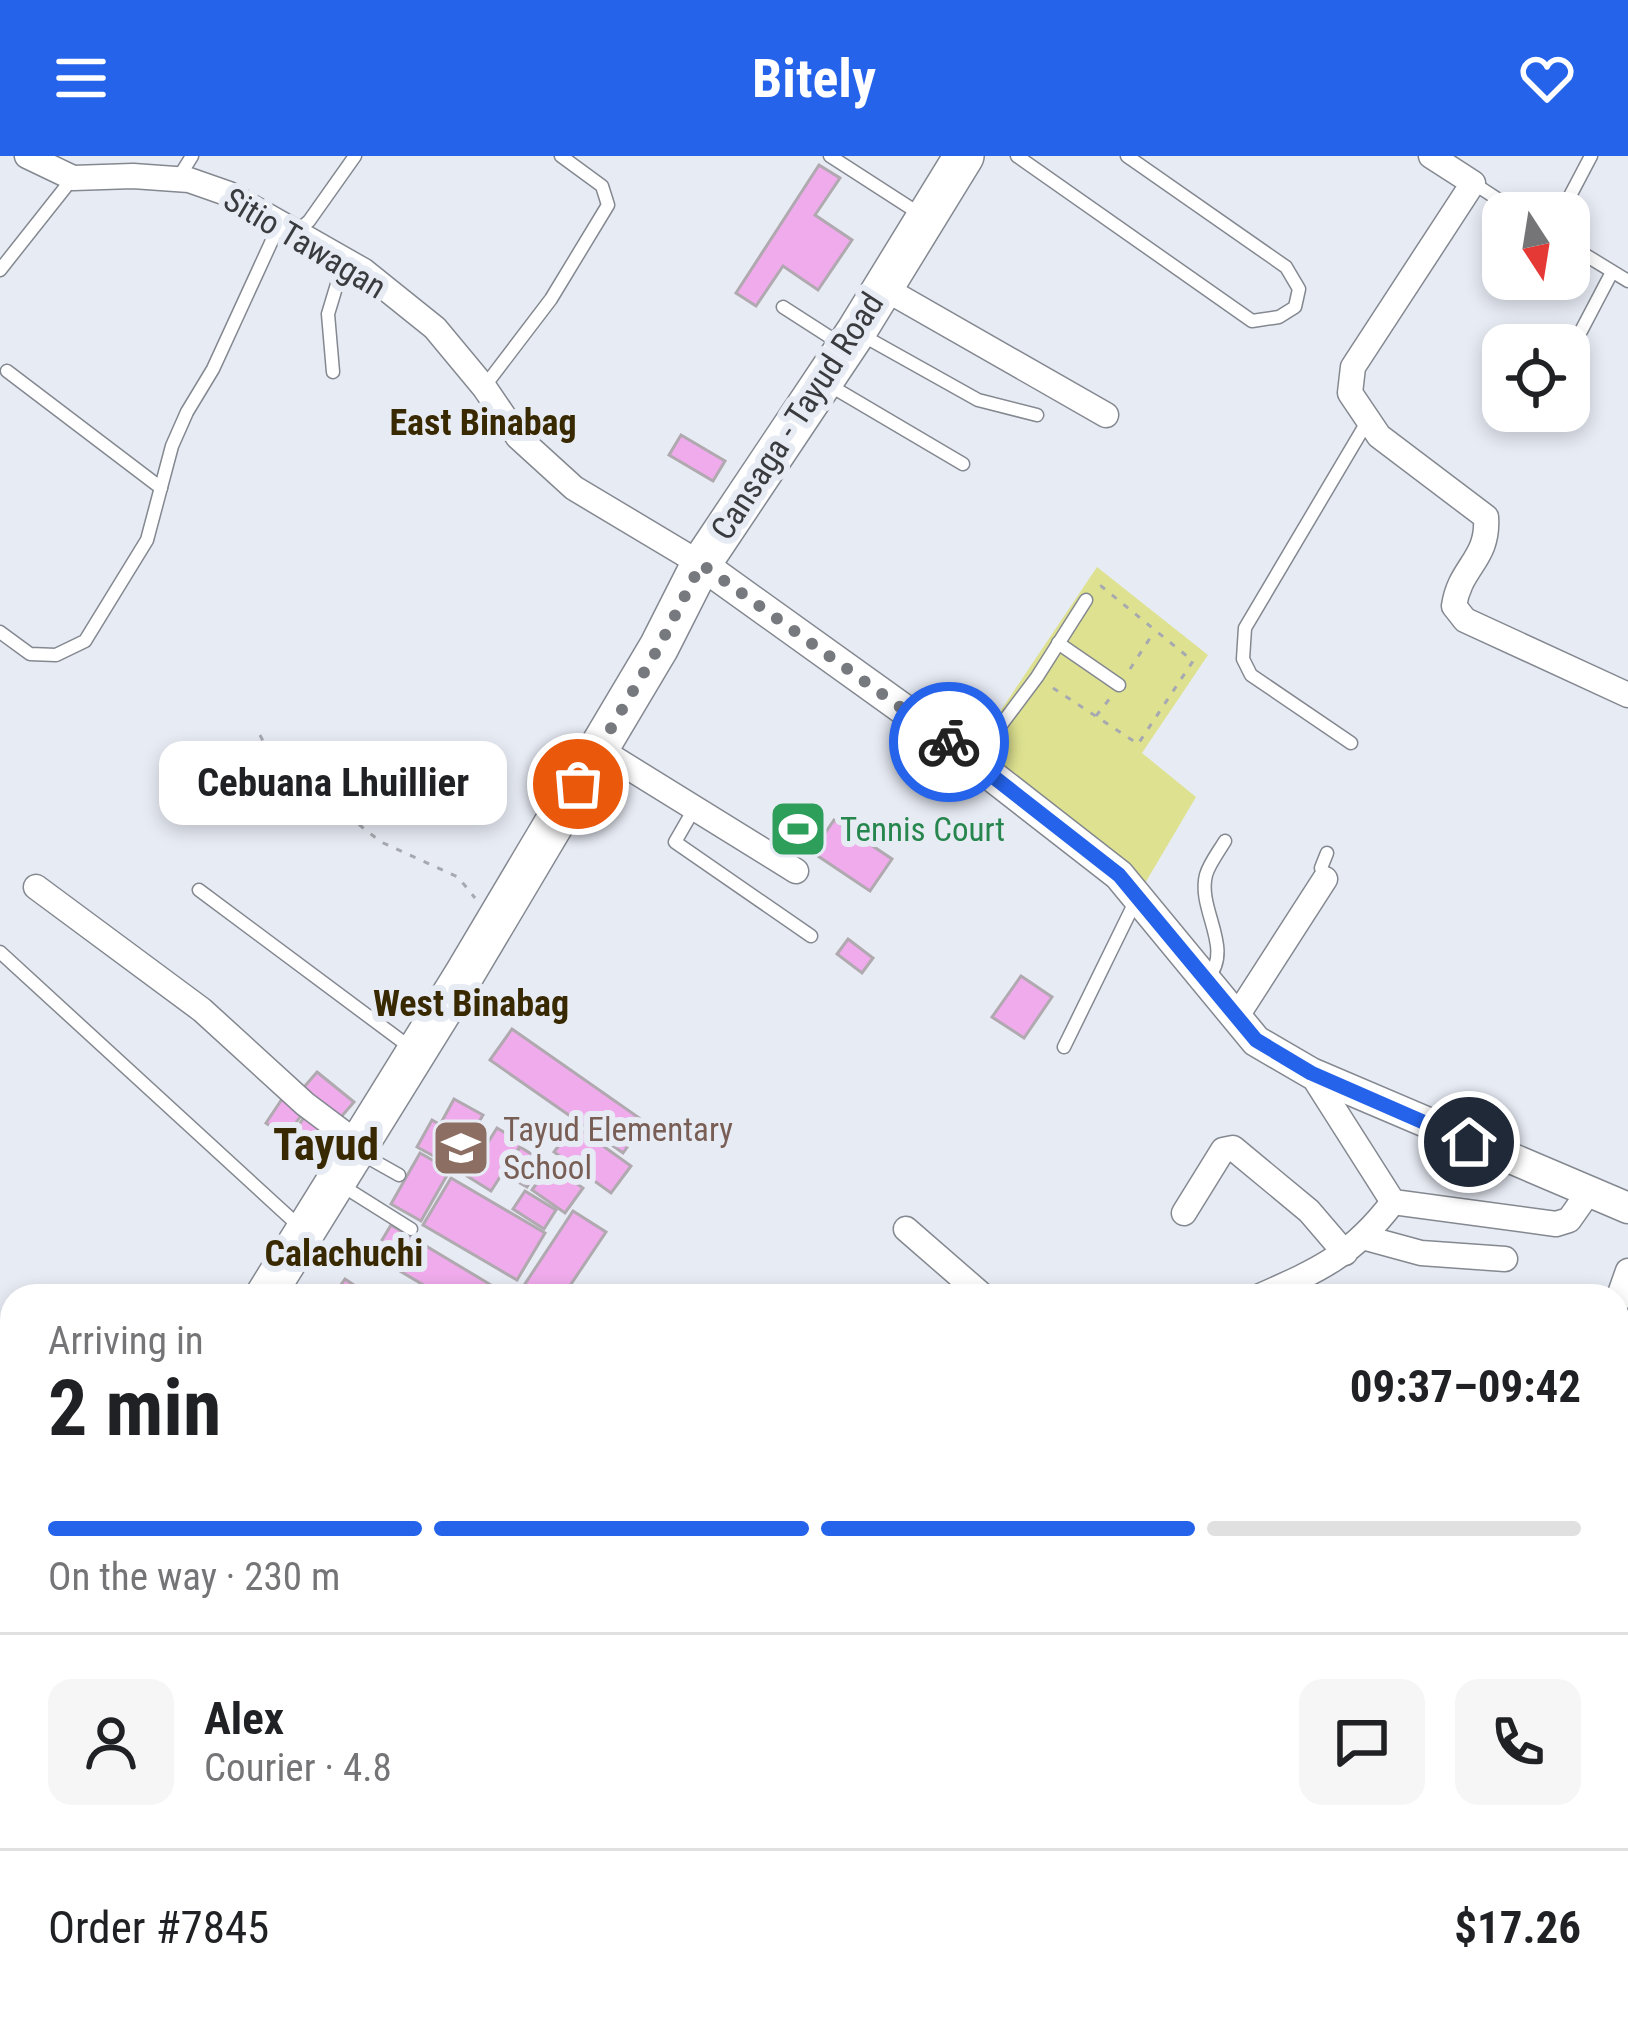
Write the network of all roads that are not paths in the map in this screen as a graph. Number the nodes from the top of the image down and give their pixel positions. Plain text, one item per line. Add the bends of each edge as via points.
1 (26, 156) edge
2 (355, 156) edge
3 (562, 156) edge
4 (830, 156) edge
5 (964, 156) edge
6 (1016, 156) edge
7 (1053, 156) edge
8 (1126, 156) edge
9 (1432, 156) edge
10 (1591, 156) edge
11 (186, 167) edge
12 (1042, 172) junction
13 (73, 178) junction
14 (1473, 183) junction
15 (1487, 192) edge
16 (1573, 192) edge
17 (925, 216) junction
18 (287, 228) junction
19 (1590, 258) edge
20 (344, 260) junction
21 (0, 269) edge
22 (1612, 272) junction
23 (1628, 281) edge
24 (882, 286) junction
25 (783, 307) dead end
26 (1585, 324) edge
27 (850, 340) junction
28 (7, 371) dead end
29 (333, 371) dead end
30 (821, 380) junction
31 (484, 387) junction
32 (1037, 415) dead end
33 (1106, 415) dead end
34 (1367, 422) junction
35 (963, 464) dead end
36 (161, 488) junction
37 (701, 564) junction
38 (1086, 600) dead end
39 (0, 632) edge
40 (1058, 644) junction
41 (1119, 685) dead end
42 (1628, 695) edge
43 (1351, 742) dead end
44 (598, 749) junction
45 (974, 762) junction
46 (694, 809) junction
47 (1226, 841) dead end
48 (1327, 853) dead end
49 (796, 871) dead end
50 (1325, 879) joint
51 (36, 887) dead end
52 (199, 890) dead end
53 (1137, 898) junction
54 (811, 936) dead end
55 (0, 952) edge
56 (1205, 982) junction
57 (1235, 1019) junction
58 (1064, 1047) dead end
59 (417, 1052) junction
60 (1311, 1073) junction
61 (352, 1160) junction
62 (399, 1175) dead end
63 (1588, 1193) junction
64 (1393, 1202) junction
65 (1628, 1208) edge
66 (1184, 1214) dead end
67 (411, 1229) dead end
68 (906, 1229) dead end
69 (306, 1232) junction
70 (1356, 1246) junction
71 (1505, 1259) dead end
72 (273, 1284) edge
73 (969, 1284) edge
74 (1282, 1284) edge

1 - 13 street, Sitio Tawagan
2 - 18 lane
3 - 31 lane via 602,186 608,205
4 - 17 lane
5 - 17 highway, Cansaga - Tayud Road
6 - 12 lane
7 - 12 lane
8 - 12 lane via 1286,267 1299,289 1295,307 1252,321
9 - 14 street
10 - 16 lane
11 - 13 street, Sitio Tawagan
11 - 18 street, Sitio Tawagan
13 - 21 lane
14 - 15 lane
14 - 34 street via 1353,367 1350,393
17 - 24 highway, Cansaga - Tayud Road
18 - 20 street, Sitio Tawagan
18 - 36 lane via 187,412
19 - 22 lane
20 - 29 lane via 328,314
20 - 31 street, Sitio Tawagan via 435,328
22 - 23 lane
22 - 26 lane
24 - 27 highway, Cansaga - Tayud Road
24 - 33 street
25 - 27 lane
27 - 30 highway, Cansaga - Tayud Road
27 - 32 lane via 977,400
28 - 36 lane
30 - 35 lane
30 - 37 highway, Cansaga - Tayud Road
31 - 37 street, Sitio Tawagan via 518,437 574,488
34 - 42 street via 1486,517 1488,542 1457,587 1454,606 1465,620
34 - 43 lane via 1246,628 1243,659 1251,675
36 - 39 lane via 148,539 85,641 56,655 30,654
37 - 44 highway, Cansaga - Tayud Road
37 - 45 street
38 - 40 lane
40 - 41 lane
40 - 45 lane
44 - 46 street
44 - 59 highway, Cansaga - Tayud Road
45 - 53 street via 1119,875
46 - 49 street
46 - 54 lane via 675,842
47 - 56 lane via 1206,873 1218,952
48 - 50 lane
50 - 57 street
51 - 61 street via 202,1010 305,1104
52 - 59 lane
53 - 56 street
53 - 58 lane
55 - 69 lane
56 - 57 street
57 - 60 street
59 - 61 highway, Cansaga - Tayud Road
60 - 63 street
60 - 64 street
61 - 62 lane
61 - 67 lane
61 - 69 highway, Cansaga - Tayud Road
63 - 64 street via 1569,1220 1556,1224
63 - 65 street
64 - 70 street
66 - 70 street via 1223,1150 1233,1148
68 - 73 street
69 - 72 highway, Cansaga - Tayud Road
70 - 71 street
70 - 74 street

